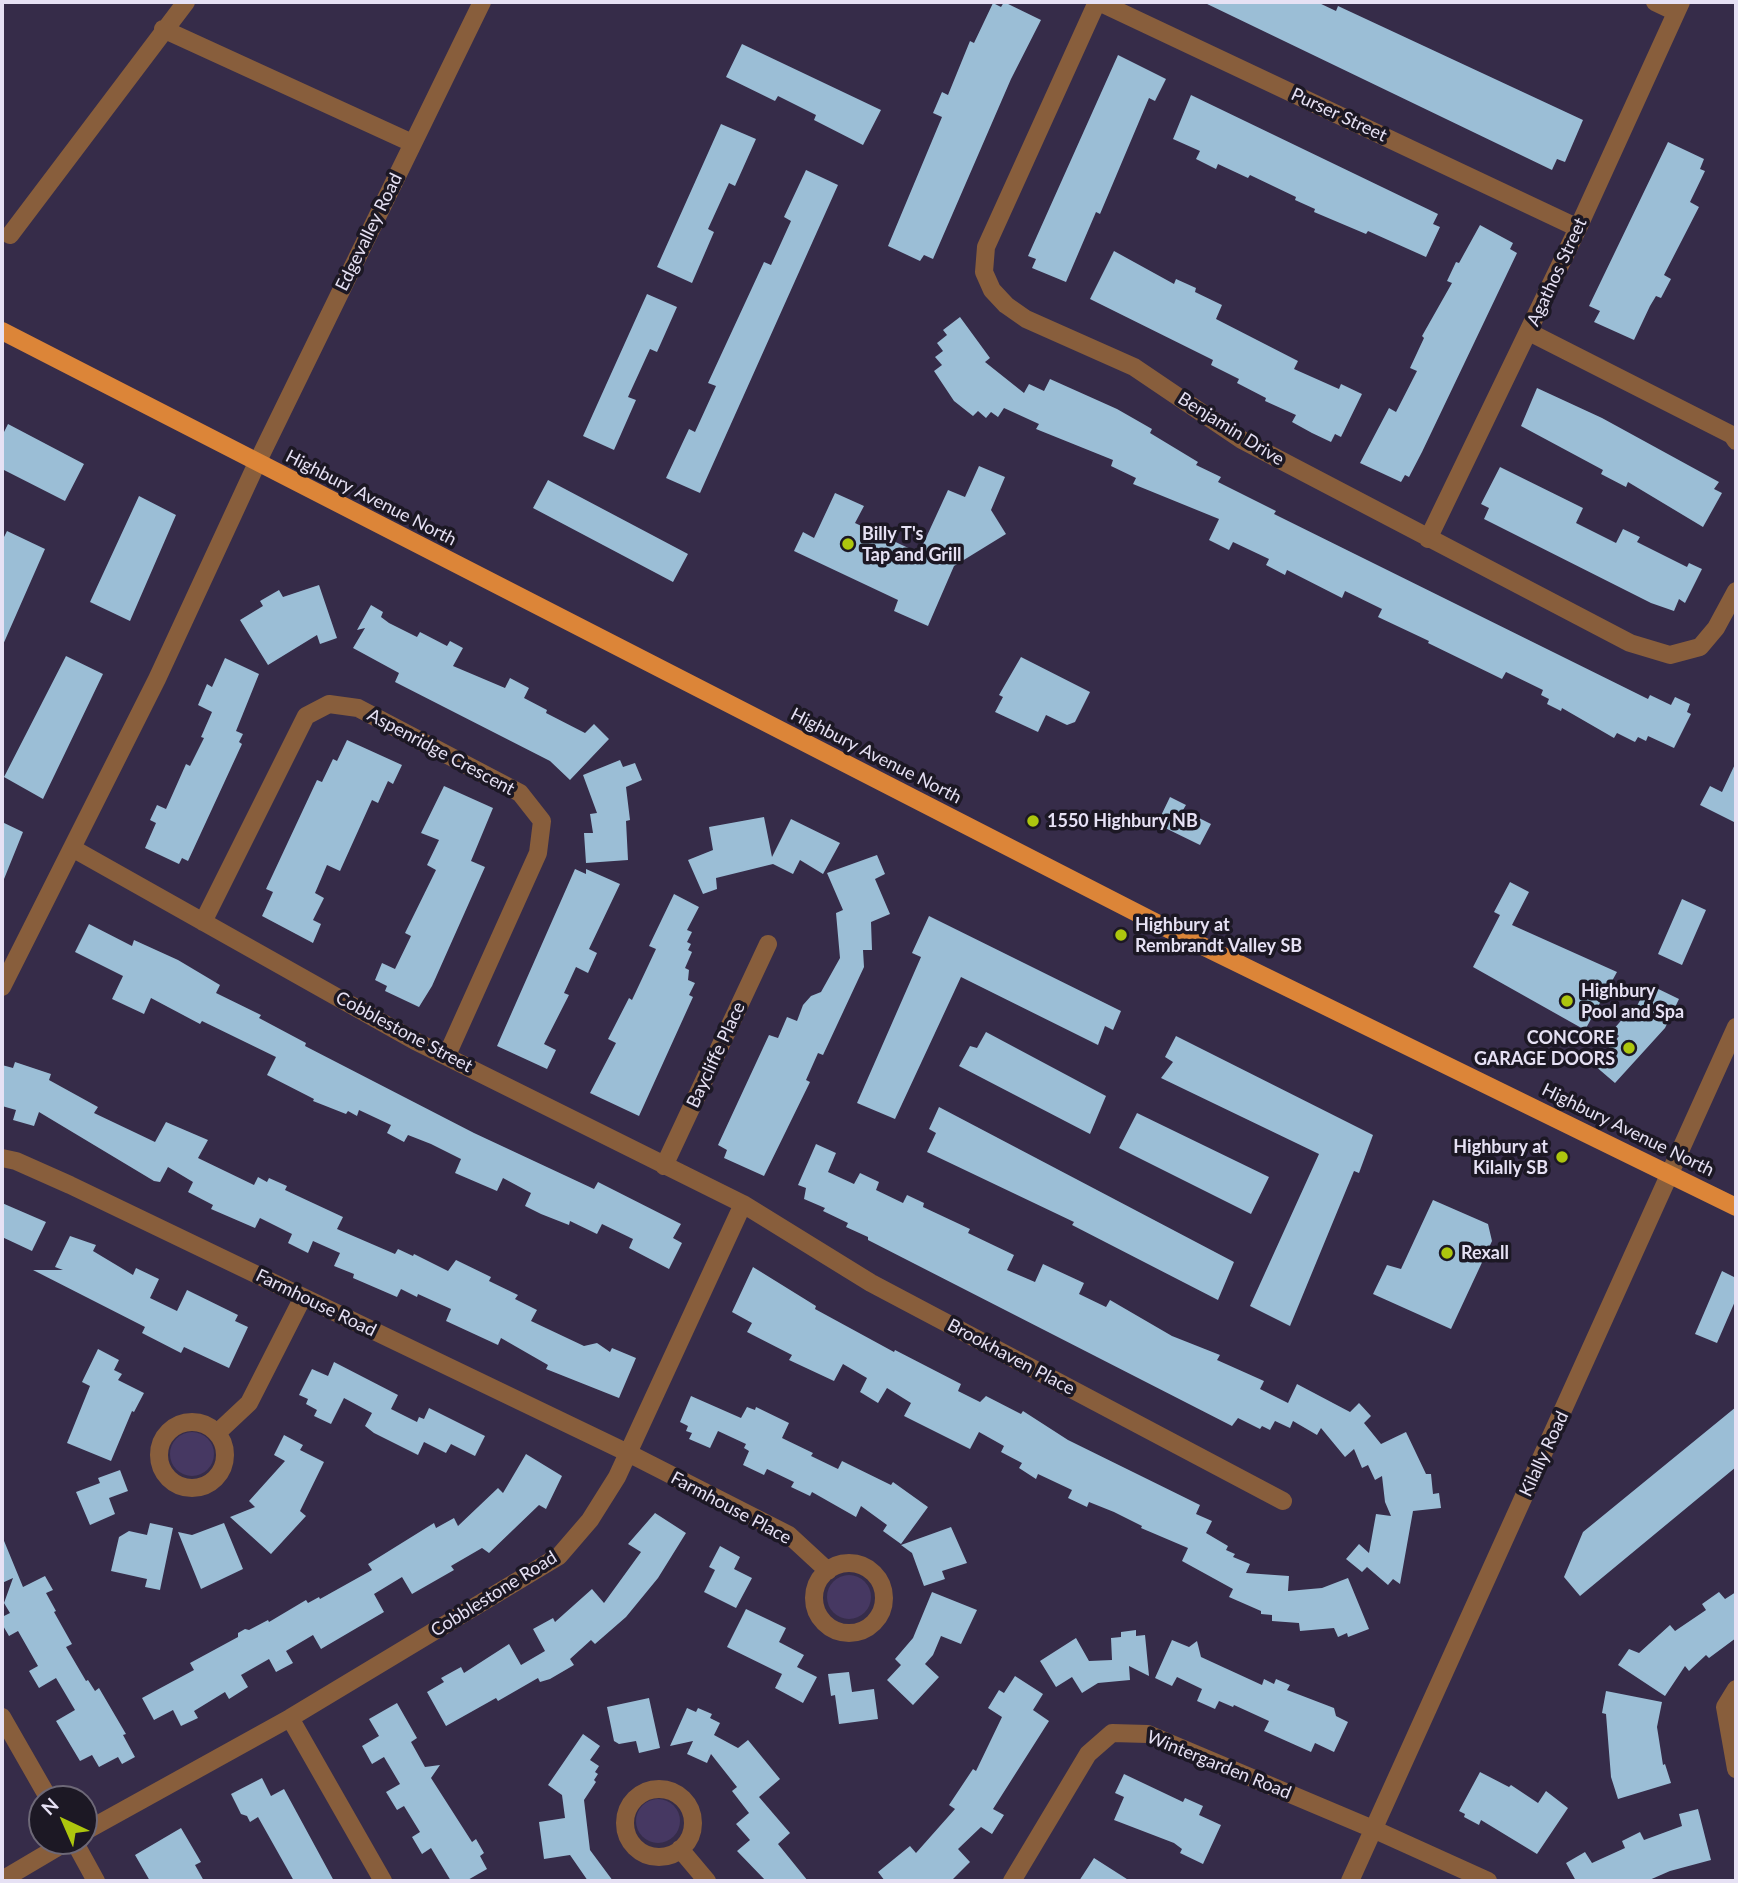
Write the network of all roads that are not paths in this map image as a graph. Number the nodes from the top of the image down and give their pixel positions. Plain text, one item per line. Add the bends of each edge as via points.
1 (186, 2) edge
2 (482, 2) edge
3 (1098, 2) edge
4 (1655, 2) edge
5 (1679, 7) edge
6 (163, 29) junction
7 (412, 143) junction
8 (1578, 228) junction
9 (10, 235) dead end
10 (2, 331) edge
11 (1529, 332) junction
12 (1736, 441) edge
13 (257, 463) junction
14 (1428, 540) junction
15 (1736, 591) edge
16 (72, 848) junction
17 (203, 922) junction
18 (768, 944) dead end
19 (2, 987) edge
20 (1736, 1027) edge
21 (447, 1055) junction
22 (2, 1158) edge
23 (664, 1166) junction
24 (1672, 1174) junction
25 (743, 1204) junction
26 (1736, 1207) edge
27 (303, 1297) junction
28 (217, 1433) dead end
29 (628, 1453) junction
30 (1283, 1501) dead end
31 (828, 1571) dead end
32 (1736, 1689) edge
33 (2, 1717) edge
34 (290, 1718) junction
35 (1736, 1769) edge
36 (41, 1785) edge
37 (98, 1824) edge
38 (1373, 1829) junction
39 (680, 1849) dead end
40 (44, 1855) edge
41 (82, 1855) edge
42 (2, 1880) edge
43 (96, 1881) edge
44 (383, 1881) edge
45 (707, 1881) edge
46 (1012, 1881) edge
47 (1350, 1881) edge
48 (1488, 1881) edge

1 - 6 street
2 - 7 street, Edgevalley Road
3 - 8 street, Purser Street
3 - 14 street, Benjamin Drive via 986,247 984,272 992,290 1026,319 1134,368 1242,440
4 - 5 street
5 - 8 street, Agathos Street
6 - 7 street
6 - 9 street
7 - 13 street, Edgevalley Road
8 - 11 street, Agathos Street
10 - 13 main road, Highbury Avenue North
11 - 12 street
11 - 14 street, Agathos Street
13 - 16 street, Edgevalley Road
13 - 24 main road, Highbury Avenue North via 1181,935
14 - 15 street, Benjamin Drive via 1630,643 1670,655 1700,647
16 - 17 street, Cobblestone Street
16 - 19 street, Edgevalley Road
17 - 21 street, Cobblestone Street
17 - 21 street, Aspenridge Crescent via 306,716 329,704 358,708 520,793 542,821 538,853
18 - 23 street, Baycliffe Place
20 - 24 street, Kilally Road
21 - 23 street, Cobblestone Street
22 - 27 street, Farmhouse Road via 70,1185
23 - 25 street, Cobblestone Street
24 - 26 main road, Highbury Avenue North
24 - 38 street, Kilally Road
25 - 29 street, Cobblestone Road
25 - 30 street, Brookhaven Place via 871,1283
27 - 28 street via 248,1403
27 - 29 street, Farmhouse Road
29 - 31 street, Farmhouse Place via 789,1535
29 - 34 street, Cobblestone Road via 590,1520 559,1556
32 - 35 street via 1725,1707
33 - 36 street
34 - 37 street, Cobblestone Road
34 - 44 street
38 - 46 street, Wintergarden Road via 1148,1734 1112,1733 1088,1754
38 - 47 street, Kilally Road
38 - 48 street, Wintergarden Road
39 - 45 street
40 - 42 street
41 - 43 street

